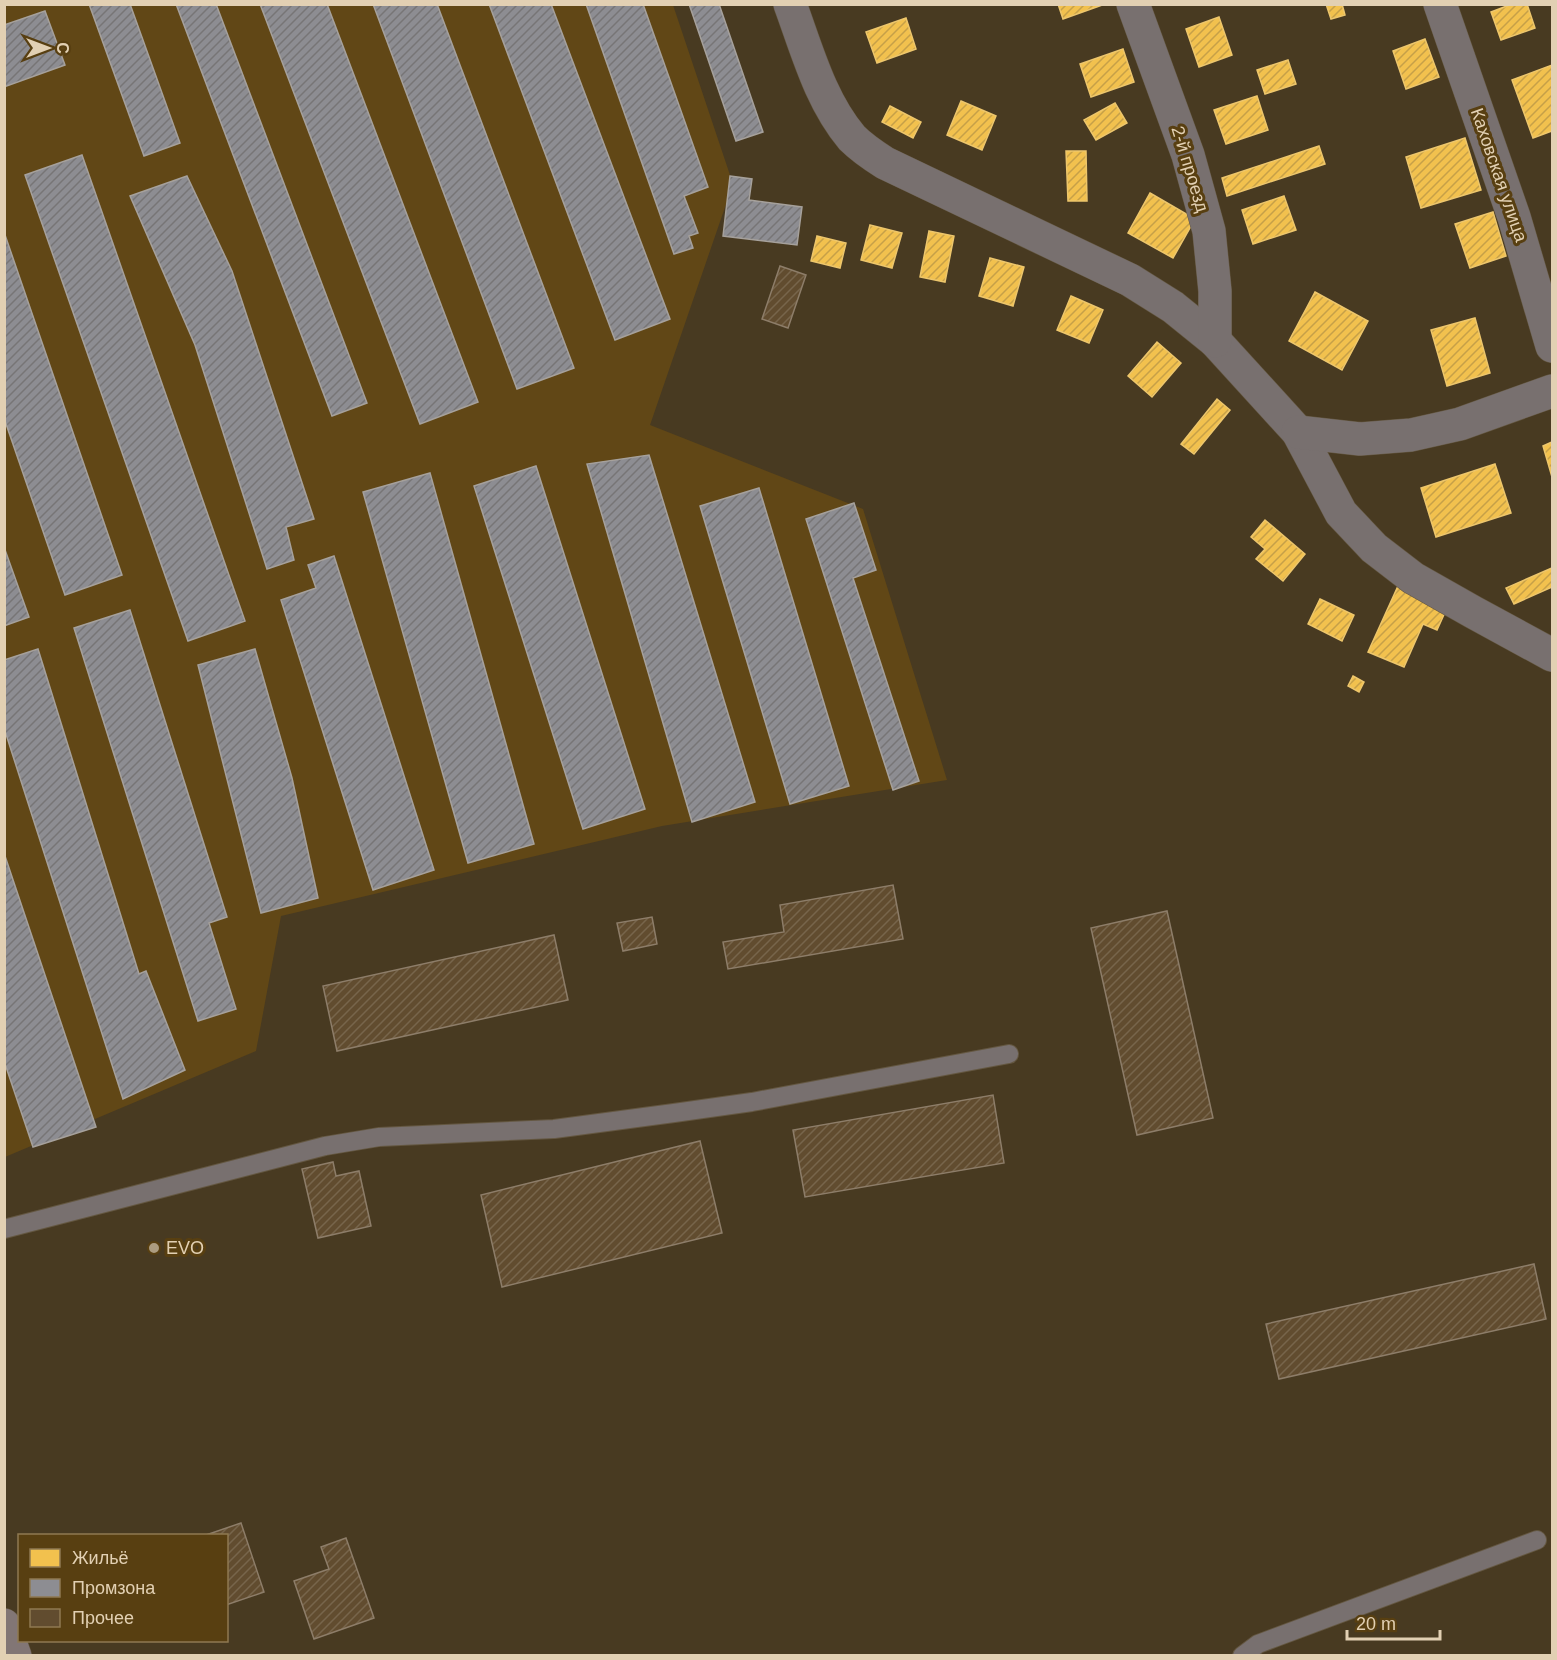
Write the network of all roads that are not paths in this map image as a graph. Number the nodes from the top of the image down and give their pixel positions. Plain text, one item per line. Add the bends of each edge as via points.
1 (790, 4) edge
2 (1133, 4) edge
3 (1440, 4) edge
4 (1215, 341) junction
5 (1552, 346) edge
6 (1552, 391) edge
7 (1298, 432) junction
8 (1552, 655) edge
9 (1009, 1054) dead end
10 (4, 1229) edge
11 (1538, 1540) dead end
12 (4, 1625) edge
13 (15, 1656) edge
14 (1242, 1656) edge

1 - 4 street via 820,86 836,115 867,152 1130,280 1173,307
2 - 4 street, 2-й проезд via 1188,155 1209,231
3 - 5 street, Каховская улица via 1514,217
4 - 7 street
6 - 7 street via 1460,424 1411,435 1360,439
7 - 8 street via 1341,513 1374,548 1413,578
9 - 10 lane via 674,1113 554,1129 379,1137 325,1146
11 - 14 lane via 1258,1644
12 - 13 main road

